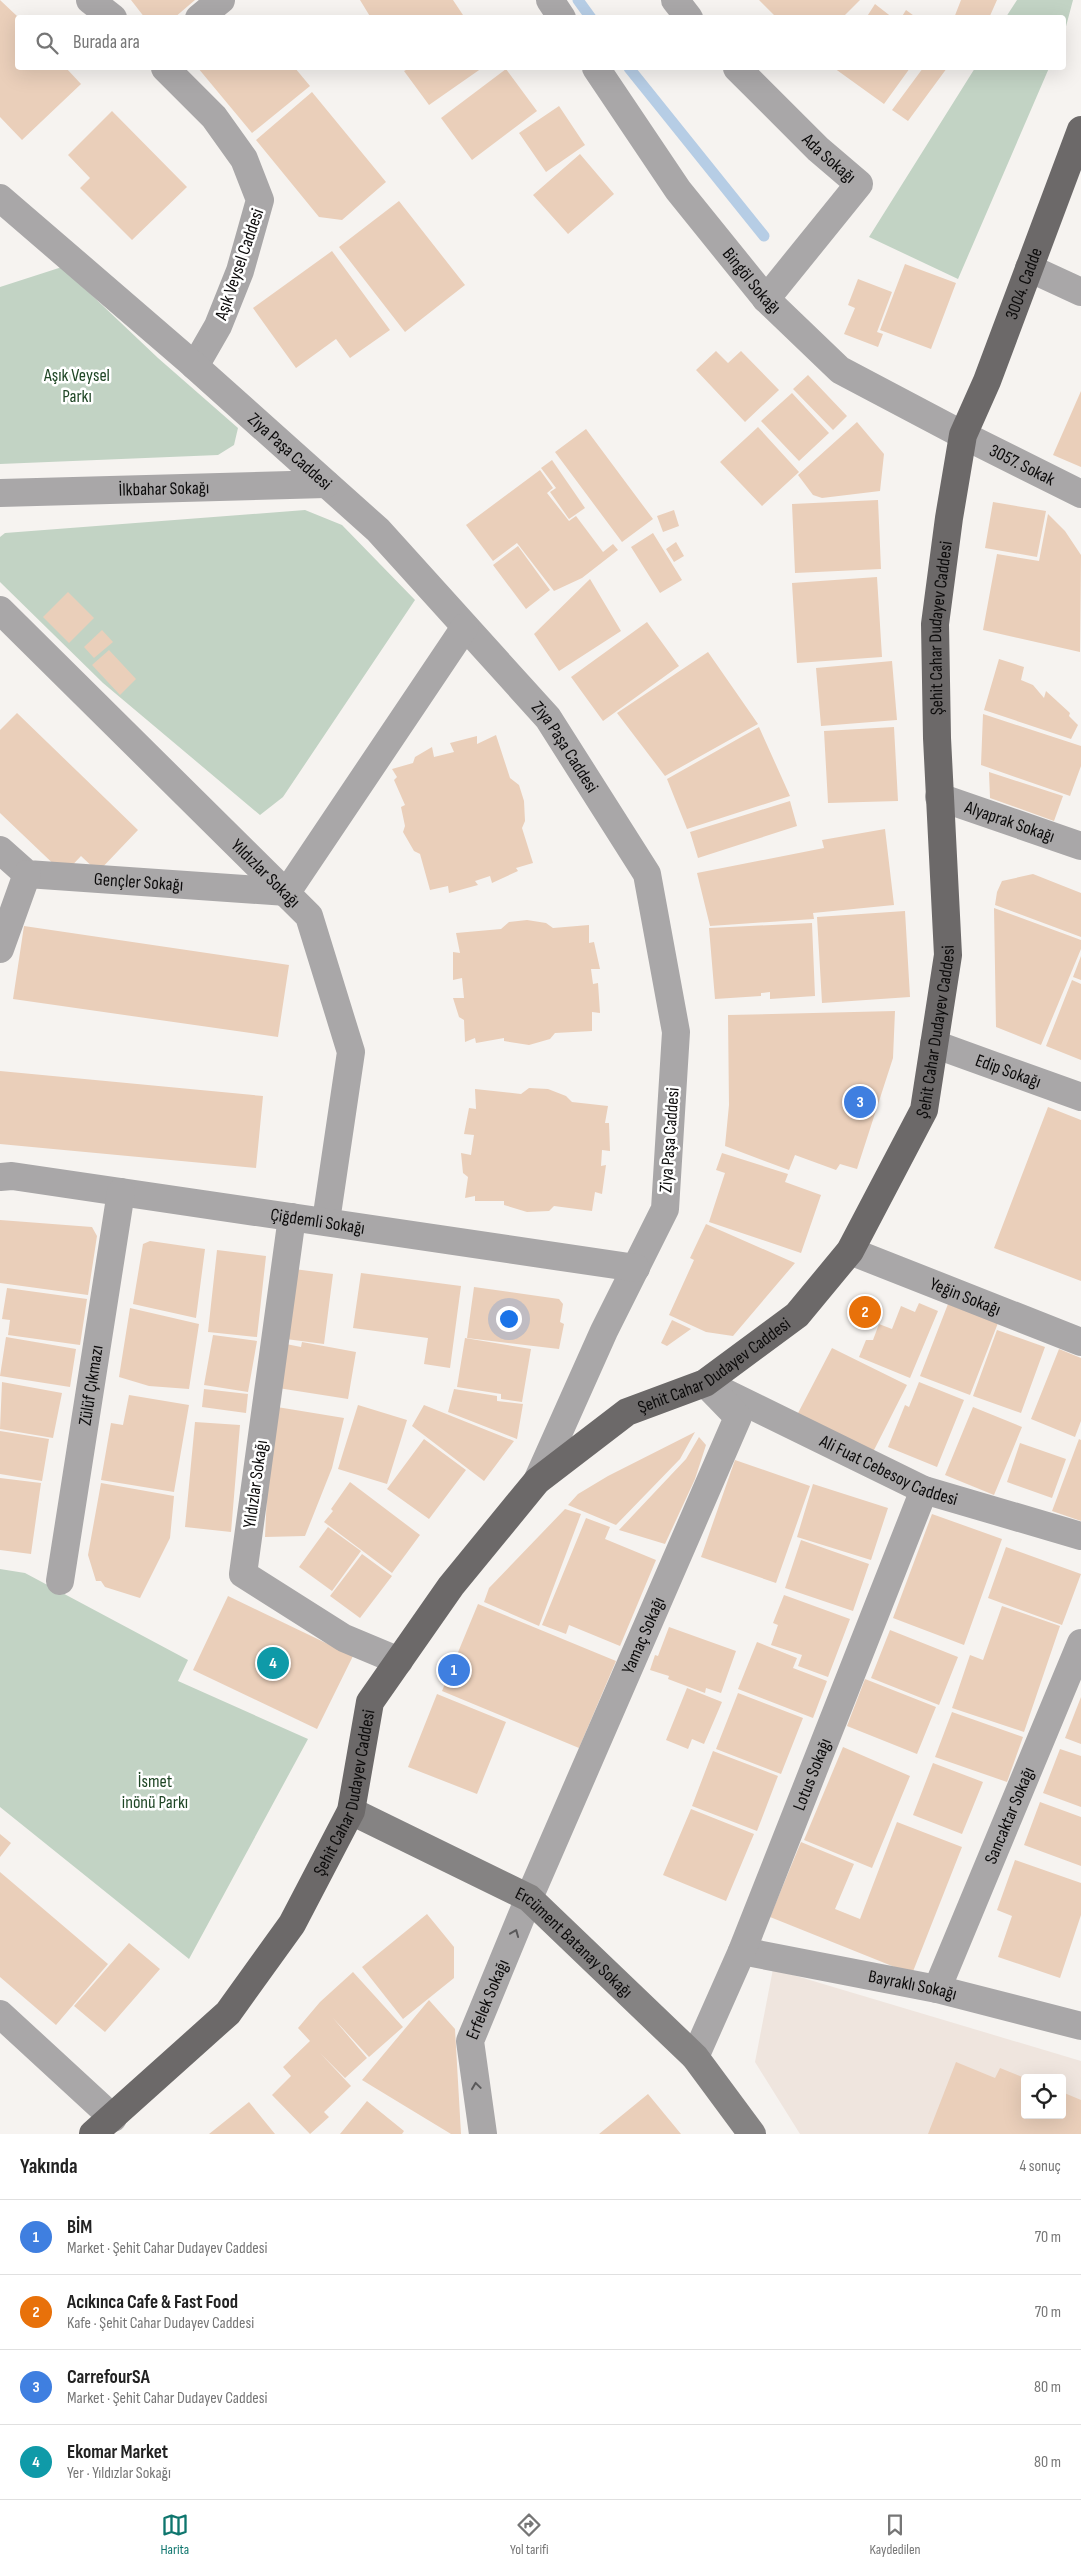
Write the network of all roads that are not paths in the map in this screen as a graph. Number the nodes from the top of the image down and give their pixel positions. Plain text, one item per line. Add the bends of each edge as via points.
1 (90, 0) edge
2 (221, 0) edge
3 (550, 0) edge
4 (675, 0) edge
5 (109, 15) edge
6 (203, 15) edge
7 (560, 15) edge
8 (687, 15) edge
9 (167, 70) edge
10 (597, 70) edge
11 (739, 70) edge
12 (1081, 130) edge
13 (0, 198) edge
14 (1029, 268) junction
15 (1081, 292) edge
16 (766, 299) junction
17 (195, 366) junction
18 (963, 436) junction
19 (326, 484) junction
20 (0, 493) edge
21 (1081, 494) edge
22 (0, 610) edge
23 (465, 627) junction
24 (939, 797) junction
25 (1081, 846) edge
26 (0, 850) edge
27 (27, 874) junction
28 (287, 892) junction
29 (0, 949) edge
30 (934, 1044) junction
31 (1081, 1098) edge
32 (0, 1177) edge
33 (121, 1192) junction
34 (292, 1216) junction
35 (326, 1221) junction
36 (850, 1251) junction
37 (636, 1268) junction
38 (1081, 1342) edge
39 (705, 1383) junction
40 (537, 1481) junction
41 (924, 1490) junction
42 (1081, 1536) edge
43 (60, 1580) dead end
44 (1081, 1644) edge
45 (399, 1661) junction
46 (351, 1811) junction
47 (529, 1898) junction
48 (742, 1951) junction
49 (937, 1989) junction
50 (0, 2014) edge
51 (1081, 2026) edge
52 (695, 2057) junction
53 (103, 2126) edge
54 (483, 2134) edge
55 (752, 2134) edge

1 - 5 street
2 - 6 street
3 - 7 street
4 - 8 street
9 - 17 street, Aşık Veysel Caddesi via 214,117 244,159 260,200 240,271 218,326
10 - 16 street, Bingöl Sokağı via 678,190
11 - 16 street, Ada Sokağı via 818,149 859,184
12 - 14 main road, 3004. Cadde
13 - 17 street, Ziya Paşa Caddesi
14 - 15 street
14 - 18 main road, 3004. Cadde
16 - 18 street, Bingöl Sokağı via 840,370
17 - 19 street, Ziya Paşa Caddesi
18 - 21 street, 3057. Sokak
18 - 24 main road, Şehit Cahar Dudayev Caddesi via 935,624
19 - 20 street, İlkbahar Sokağı
19 - 23 street, Ziya Paşa Caddesi via 378,530
22 - 28 street, Yıldızlar Sokağı
23 - 28 street
23 - 37 street, Ziya Paşa Caddesi via 548,718 647,874 676,1032 665,1210
24 - 25 street, Alyaprak Sokağı
24 - 30 main road, Şehit Cahar Dudayev Caddesi via 948,955
26 - 27 street
27 - 28 street, Gençler Sokağı
27 - 29 street
28 - 35 street, Yıldızlar Sokağı via 309,916 351,1052
30 - 31 street, Edip Sokağı
30 - 36 main road, Şehit Cahar Dudayev Caddesi via 924,1110
32 - 33 street, Çiğdemli Sokağı
33 - 34 street, Çiğdemli Sokağı
33 - 43 street, Zülüf Çıkmazı
34 - 35 street, Çiğdemli Sokağı
34 - 45 street, Yıldızlar Sokağı via 243,1574 344,1638
35 - 37 street, Çiğdemli Sokağı
36 - 38 street, Yeğin Sokağı
36 - 39 main road, Şehit Cahar Dudayev Caddesi via 797,1315
37 - 40 street, Ziya Paşa Caddesi
39 - 40 main road, Şehit Cahar Dudayev Caddesi via 627,1412
39 - 41 street, Ali Fuat Cebesoy Caddesi
39 - 47 street, Yamaç Sokağı via 738,1417
40 - 45 main road, Şehit Cahar Dudayev Caddesi via 452,1586
41 - 42 street, Ali Fuat Cebesoy Caddesi
41 - 48 street, Lotus Sokağı
44 - 49 street, Sancaktar Sokağı
45 - 46 main road, Şehit Cahar Dudayev Caddesi via 370,1702
46 - 47 street, Ercüment Batanay Sokağı
46 - 53 main road, Şehit Cahar Dudayev Caddesi via 292,1924 228,2012
47 - 52 street, Ercüment Batanay Sokağı
54 -> 47 street, Erfelek Sokağı via 470,2041
48 - 49 street, Bayraklı Sokağı
48 - 52 street, Lotus Sokağı
49 - 51 street, Bayraklı Sokağı
50 - 53 street
52 - 55 street, Ercüment Batanay Sokağı

